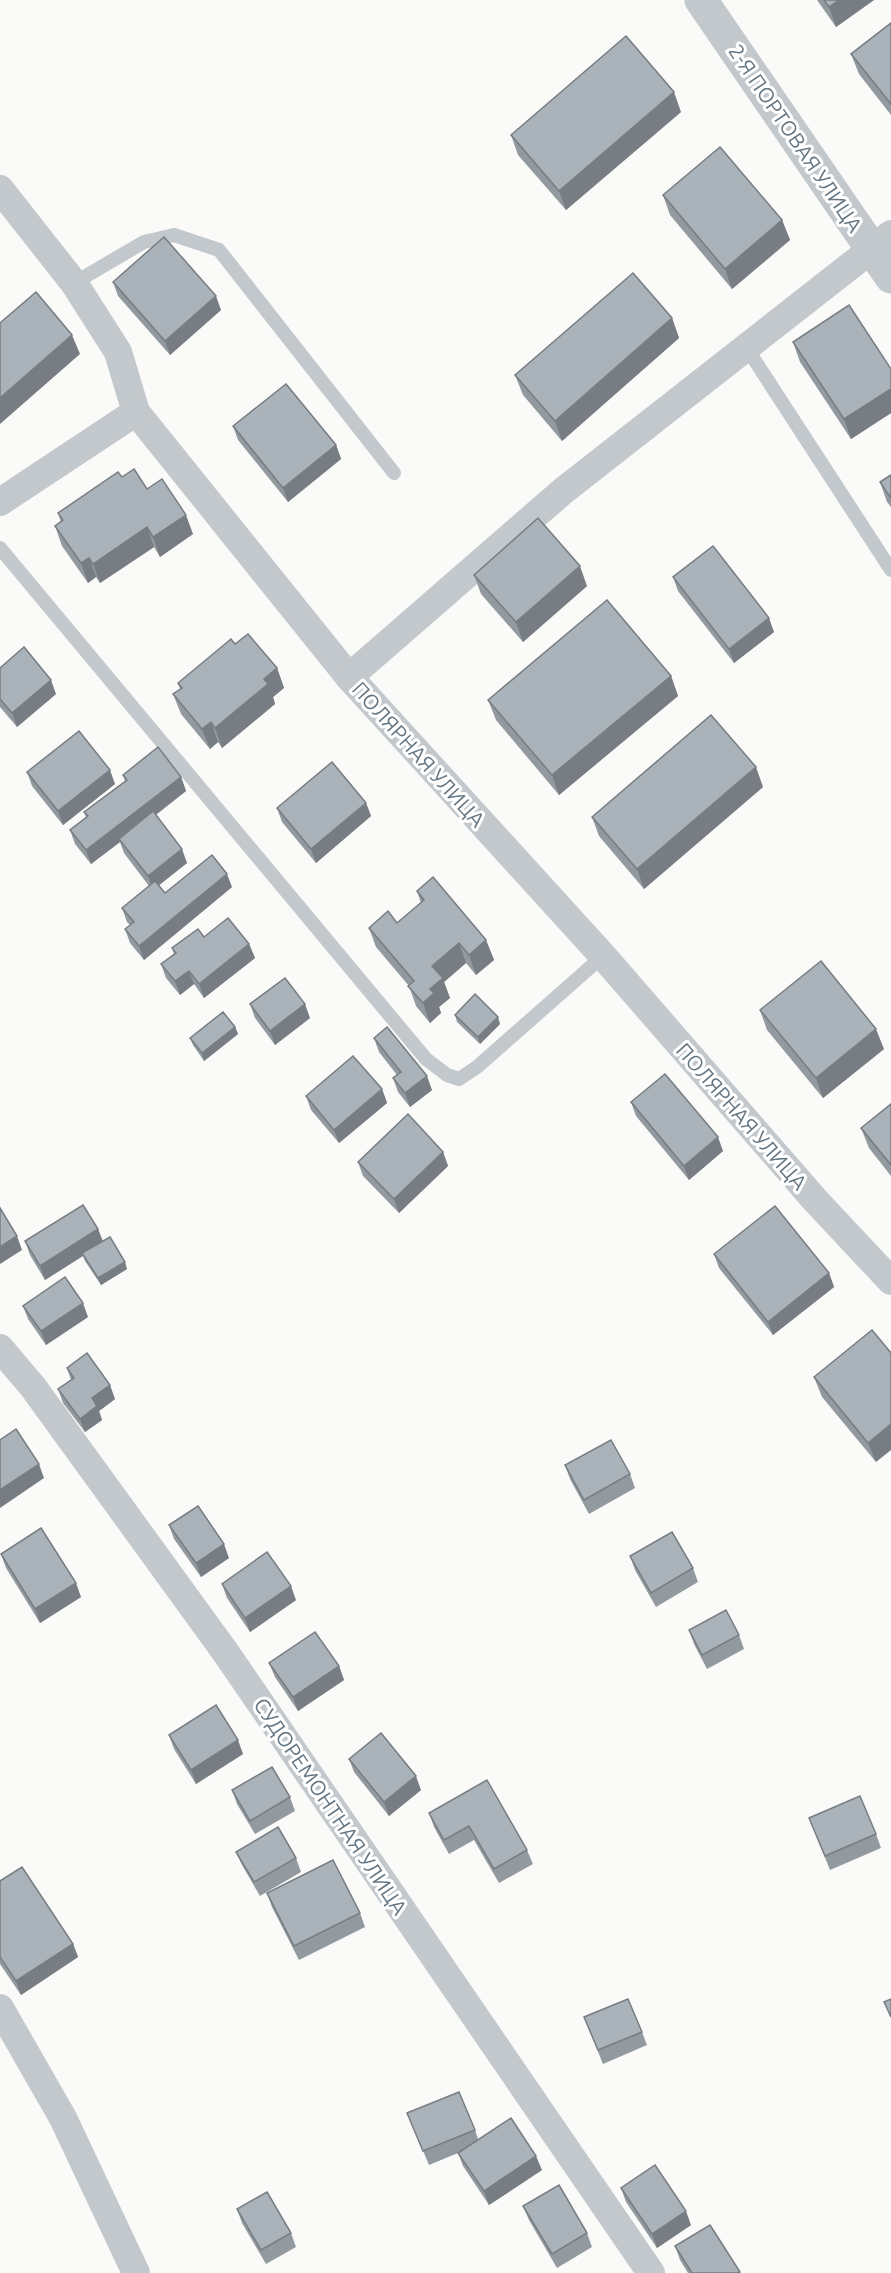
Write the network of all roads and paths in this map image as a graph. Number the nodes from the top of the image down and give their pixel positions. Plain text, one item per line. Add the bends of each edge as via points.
1 (701, 0) edge
2 (0, 189) edge
3 (881, 241) edge
4 (891, 277) edge
5 (74, 283) junction
6 (746, 347) junction
7 (136, 412) junction
8 (394, 473) dead end
9 (0, 502) edge
10 (0, 548) edge
11 (891, 570) edge
12 (349, 677) junction
13 (603, 956) junction
14 (891, 1281) edge
15 (0, 1348) edge
16 (0, 2008) edge
17 (136, 2273) edge
18 (651, 2273) edge

1 - 3 street, 2-Я ПОРТОВАЯ УЛИЦА
2 - 5 street, ПОЛЯРНАЯ УЛИЦА
3 - 4 street, 2-Я ПОРТОВАЯ УЛИЦА
3 - 6 street
5 - 7 street, ПОЛЯРНАЯ УЛИЦА via 118,352
5 - 8 lane via 144,242 174,235 219,250
6 - 11 lane
6 - 12 street via 563,491
7 - 9 street
7 - 12 street, ПОЛЯРНАЯ УЛИЦА
10 - 13 lane via 426,1059 447,1075 459,1079 477,1067
12 - 13 street, ПОЛЯРНАЯ УЛИЦА
13 - 14 street, ПОЛЯРНАЯ УЛИЦА via 815,1200
15 - 18 street, СУДОРЕМОНТНАЯ УЛИЦА via 33,1387 219,1643
16 - 17 street via 63,2118

